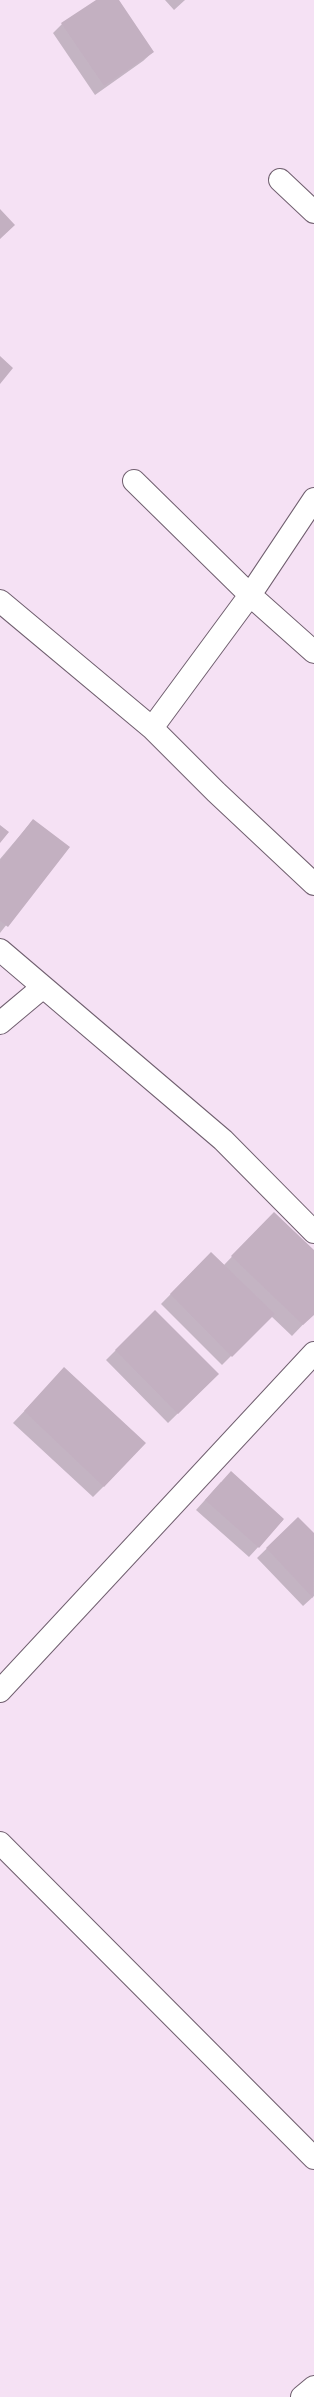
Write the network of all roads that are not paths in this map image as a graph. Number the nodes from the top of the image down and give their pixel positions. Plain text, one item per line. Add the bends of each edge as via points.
1 (280, 180) dead end
2 (314, 212) edge
3 (134, 481) dead end
4 (314, 499) edge
5 (250, 595) junction
6 (0, 601) edge
7 (314, 652) edge
8 (152, 728) junction
9 (314, 884) edge
10 (0, 950) edge
11 (43, 987) junction
12 (0, 1023) edge
13 (314, 1232) edge
14 (314, 1353) edge
15 (0, 1691) edge
16 (0, 1843) edge
17 (314, 2158) edge
18 (314, 2387) edge
19 (302, 2397) edge

1 - 2 street
3 - 5 street
4 - 5 street
5 - 7 street
5 - 8 street
6 - 8 street
8 - 9 street
10 - 11 street
11 - 12 street
11 - 13 street via 223,1140
14 - 15 street
16 - 17 street
18 - 19 street

